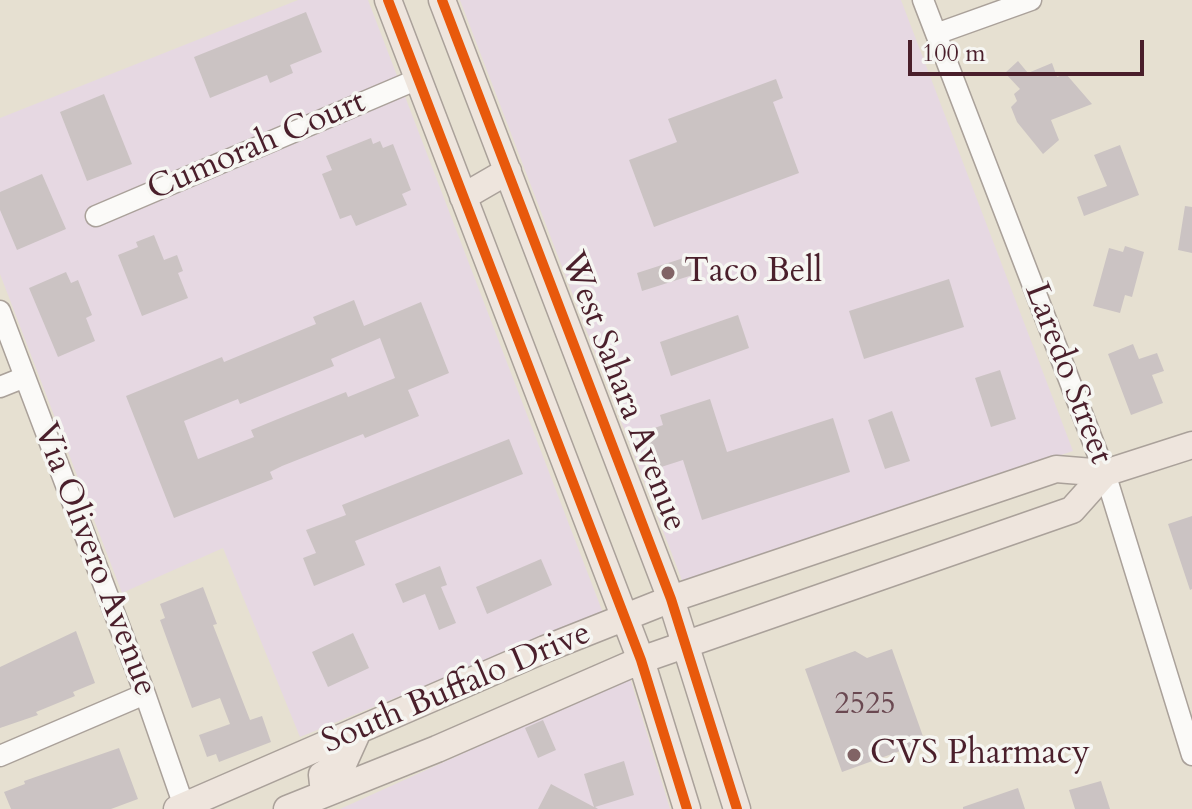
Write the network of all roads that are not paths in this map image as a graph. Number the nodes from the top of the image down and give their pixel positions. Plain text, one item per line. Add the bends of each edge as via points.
1 (388, 0) edge
2 (442, 0) edge
3 (923, 0) edge
4 (1031, 0) edge
5 (936, 34) junction
6 (418, 79) junction
7 (508, 171) junction
8 (463, 197) junction
9 (96, 216) dead end
10 (0, 311) edge
11 (25, 377) junction
12 (0, 387) edge
13 (1192, 445) edge
14 (1105, 473) junction
15 (671, 599) junction
16 (624, 617) junction
17 (686, 644) junction
18 (641, 660) junction
19 (145, 694) junction
20 (358, 731) junction
21 (1192, 755) edge
22 (0, 756) edge
23 (324, 794) junction
24 (182, 808) edge
25 (287, 809) edge
26 (687, 809) edge
27 (737, 809) edge

1 - 6 main road
2 - 7 main road, West Sahara Avenue
3 - 5 street, Laredo Street
4 - 5 street
5 - 14 street, Laredo Street
6 - 8 main road
6 - 9 street, Cumorah Court
7 - 8 main road
7 - 15 main road, West Sahara Avenue
8 - 16 main road
10 - 11 street, Via Olivero Avenue
11 - 12 street
11 - 19 street, Via Olivero Avenue
13 - 14 main road, South Buffalo Drive
14 - 15 main road, South Buffalo Drive via 1056,469
14 - 17 main road, South Buffalo Drive via 1072,510
14 - 21 street, Laredo Street
15 - 16 main road, South Buffalo Drive
15 - 17 main road, West Sahara Avenue
16 - 18 main road
16 - 20 main road, South Buffalo Drive
17 - 18 main road, South Buffalo Drive
17 - 27 main road, West Sahara Avenue
18 - 23 main road, South Buffalo Drive
18 - 26 main road
19 - 22 street
19 - 24 street, Via Olivero Avenue
20 - 23 main road via 344,762 322,775
20 - 24 main road, South Buffalo Drive
23 - 25 main road, South Buffalo Drive

